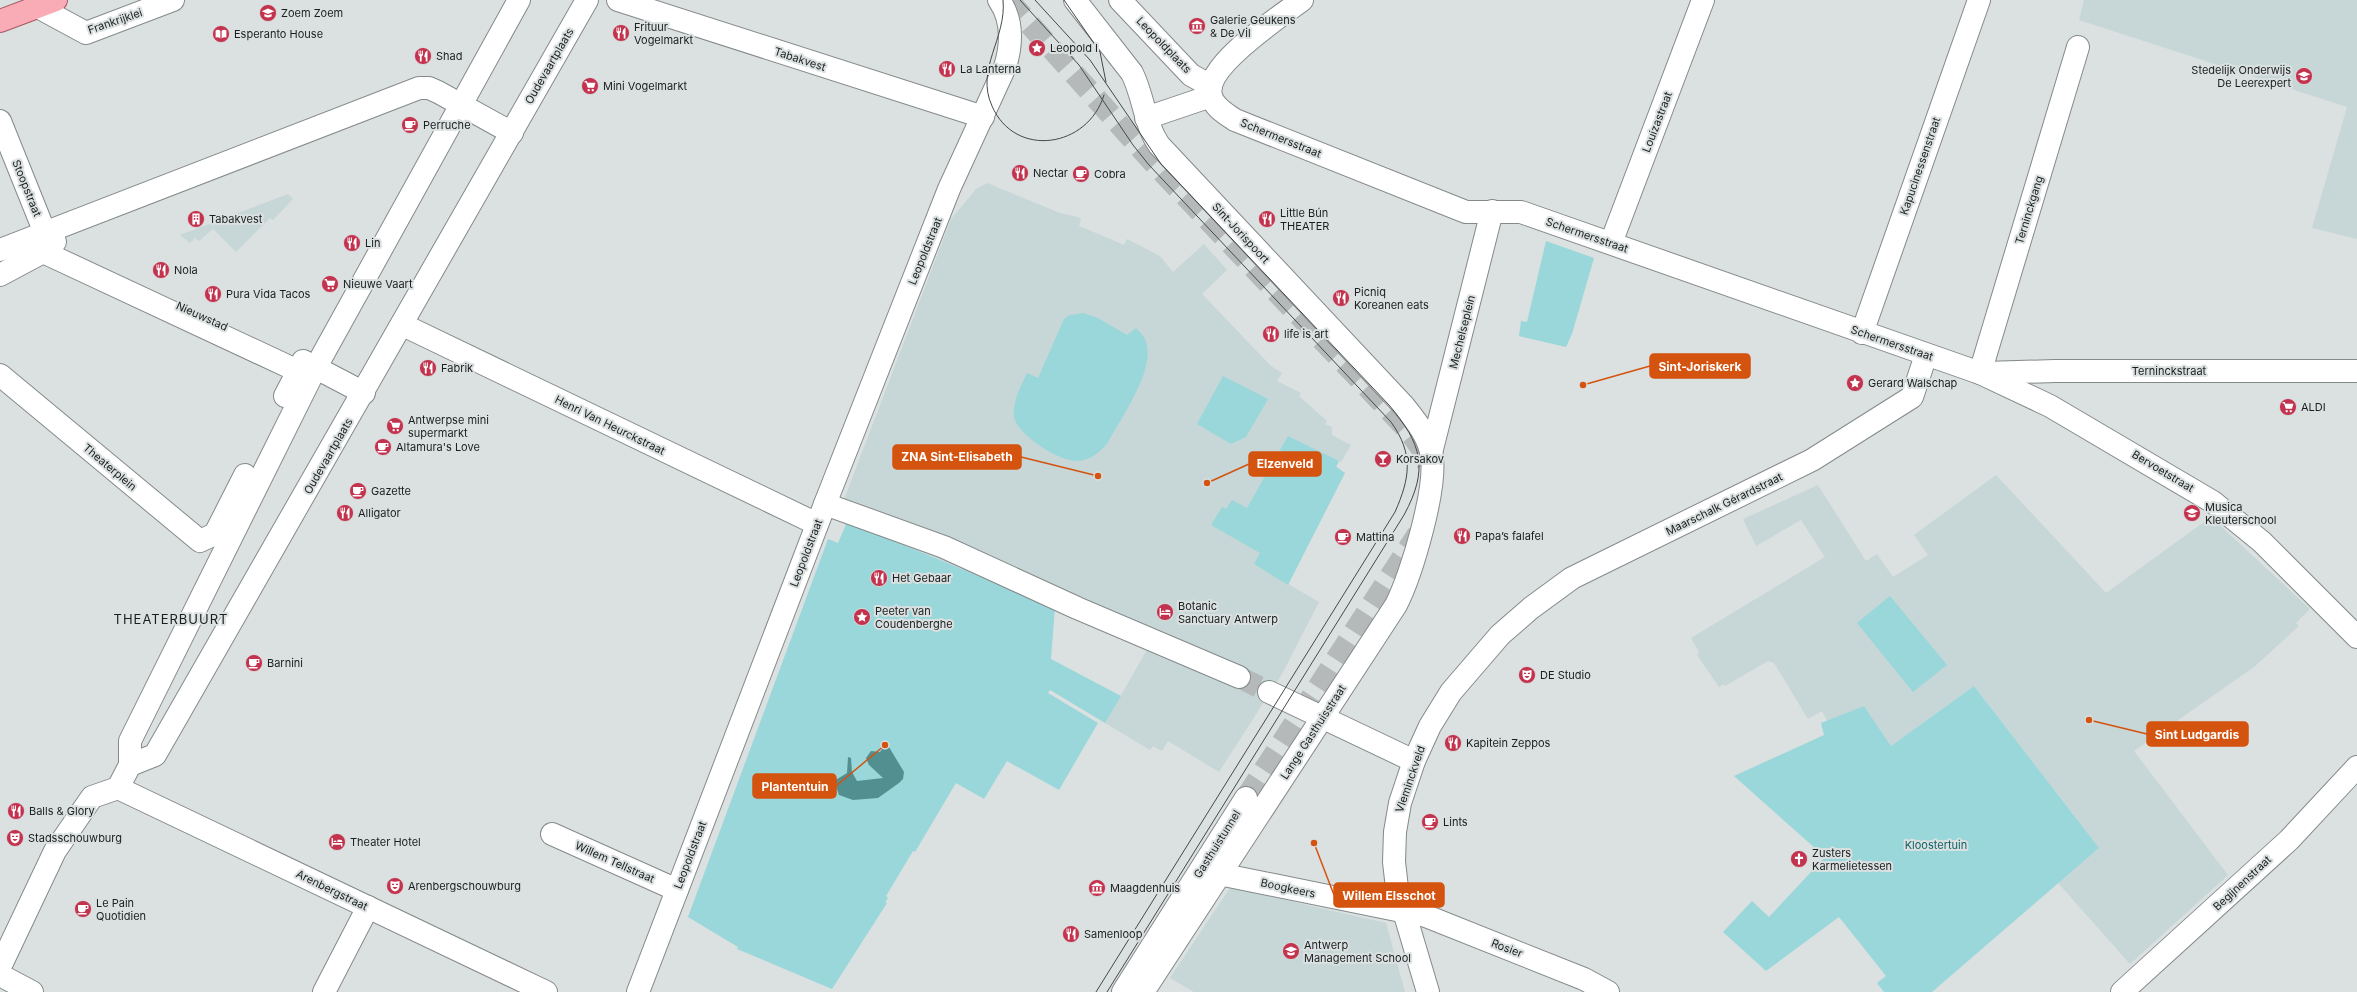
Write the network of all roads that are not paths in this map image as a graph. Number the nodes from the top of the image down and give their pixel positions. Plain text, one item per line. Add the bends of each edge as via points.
1 (173, 0) edge
2 (519, 0) edge
3 (587, 0) edge
4 (618, 0) edge
5 (999, 0) edge
6 (1075, 0) edge
7 (1120, 0) edge
8 (1302, 0) edge
9 (1703, 0) edge
10 (1979, 0) edge
11 (47, 4) edge
12 (0, 21) edge
13 (2078, 47) dead end
14 (1211, 91) junction
15 (461, 104) junction
16 (983, 117) junction
17 (1146, 118) junction
18 (0, 121) edge
19 (512, 133) junction
20 (1492, 211) junction
21 (45, 233) junction
22 (1611, 243) junction
23 (0, 250) edge
24 (0, 275) edge
25 (403, 325) junction
26 (1862, 333) junction
27 (1926, 355) junction
28 (316, 367) junction
29 (2357, 371) edge
30 (1980, 373) junction
31 (0, 375) edge
32 (364, 393) junction
33 (1431, 453) junction
34 (825, 504) junction
35 (818, 524) junction
36 (200, 541) junction
37 (220, 558) junction
38 (1500, 635) joint
39 (2357, 637) edge
40 (1239, 678) tunnel mouth
41 (1269, 692) tunnel mouth
42 (1323, 717) junction
43 (1414, 761) junction
44 (130, 765) junction
45 (2357, 767) edge
46 (118, 788) junction
47 (1246, 798) tunnel mouth
48 (552, 834) dead end
49 (1219, 874) junction
50 (677, 890) junction
51 (368, 907) junction
52 (1404, 912) junction
53 (0, 967) edge
54 (0, 975) edge
55 (32, 992) edge
56 (324, 992) edge
57 (546, 992) edge
58 (638, 992) edge
59 (1123, 992) edge
60 (1143, 992) edge
61 (1428, 992) edge
62 (1608, 992) edge
63 (2122, 992) edge

1 - 11 street, Frankrijklei via 86,33
2 - 15 street
3 - 19 street, Oudevaartplaats
4 - 16 street, Tabakvest
5 - 16 street via 1008,17 1009,53
6 - 17 street, Sint-Jorispoort via 1132,73 1139,87
7 - 14 street, Leopoldplaats
8 - 14 street via 1230,57 1215,75
9 - 22 street, Louizastraat
10 - 26 street, Kapucinessenstraat
11 - 12 main road, Frankrijklei
13 - 30 street, Terninckgang
14 - 17 street
14 - 20 street, Schermersstraat via 1217,106 1235,120 1466,212
15 - 19 street
15 - 21 street via 429,88 410,90
15 - 28 street
16 - 34 street, Leopoldstraat via 950,189
17 - 33 street, Sint-Jorispoort via 1164,151 1404,406 1418,424
18 - 21 street, Stoopstraat
19 - 25 street, Oudevaartplaats
20 - 22 street, Schermersstraat via 1521,212
20 - 33 street, Mechelseplein
21 - 23 street
21 - 28 street, Nieuwstad via 73,257
22 - 26 street, Schermersstraat
24 - 36 street via 43,252 298,371 214,534
25 - 32 street, Oudevaartplaats
25 - 35 street, Henri Van Heurckstraat
26 - 27 street, Schermersstraat
27 - 30 street, Schermersstraat
27 - 38 street, Maarschalk Gérardstraat via 1912,397 1812,460 1572,578
28 - 32 street, Nieuwstad
28 - 37 street
29 - 30 street, Terninckstraat via 2055,370
30 - 39 street, Bervoetstraat via 2050,406 2214,502 2262,542
31 - 36 street
32 - 44 street, Oudevaartplaats via 155,755
33 - 42 street, Lange Gasthuisstraat via 1433,464 1430,487 1404,590
34 - 35 street, Leopoldstraat
34 - 40 street via 944,547
35 - 50 street, Leopoldstraat
36 - 37 street
37 - 44 street via 130,741
38 - 43 street, Vleminckveld via 1451,692 1430,726
41 - 42 street
42 - 43 street
42 - 49 street, Lange Gasthuisstraat
43 - 52 street, Vleminckveld via 1400,803 1395,832 1394,862 1397,888
44 - 46 street
45 - 63 street, Begijnenstraat via 2289,840
46 - 51 street, Arenbergstraat
46 - 53 street via 92,797 59,845
47 - 59 street, Gasthuistunnel
48 - 50 street, Willem Tellstraat
49 - 52 street, Boogkeers
49 - 60 street, Lange Gasthuisstraat
50 - 58 street, Leopoldstraat
51 - 56 street
51 - 57 street, Arenbergstraat
52 - 61 street, Vleminckveld
52 - 62 street, Rosier via 1426,916 1584,979
54 - 55 street

